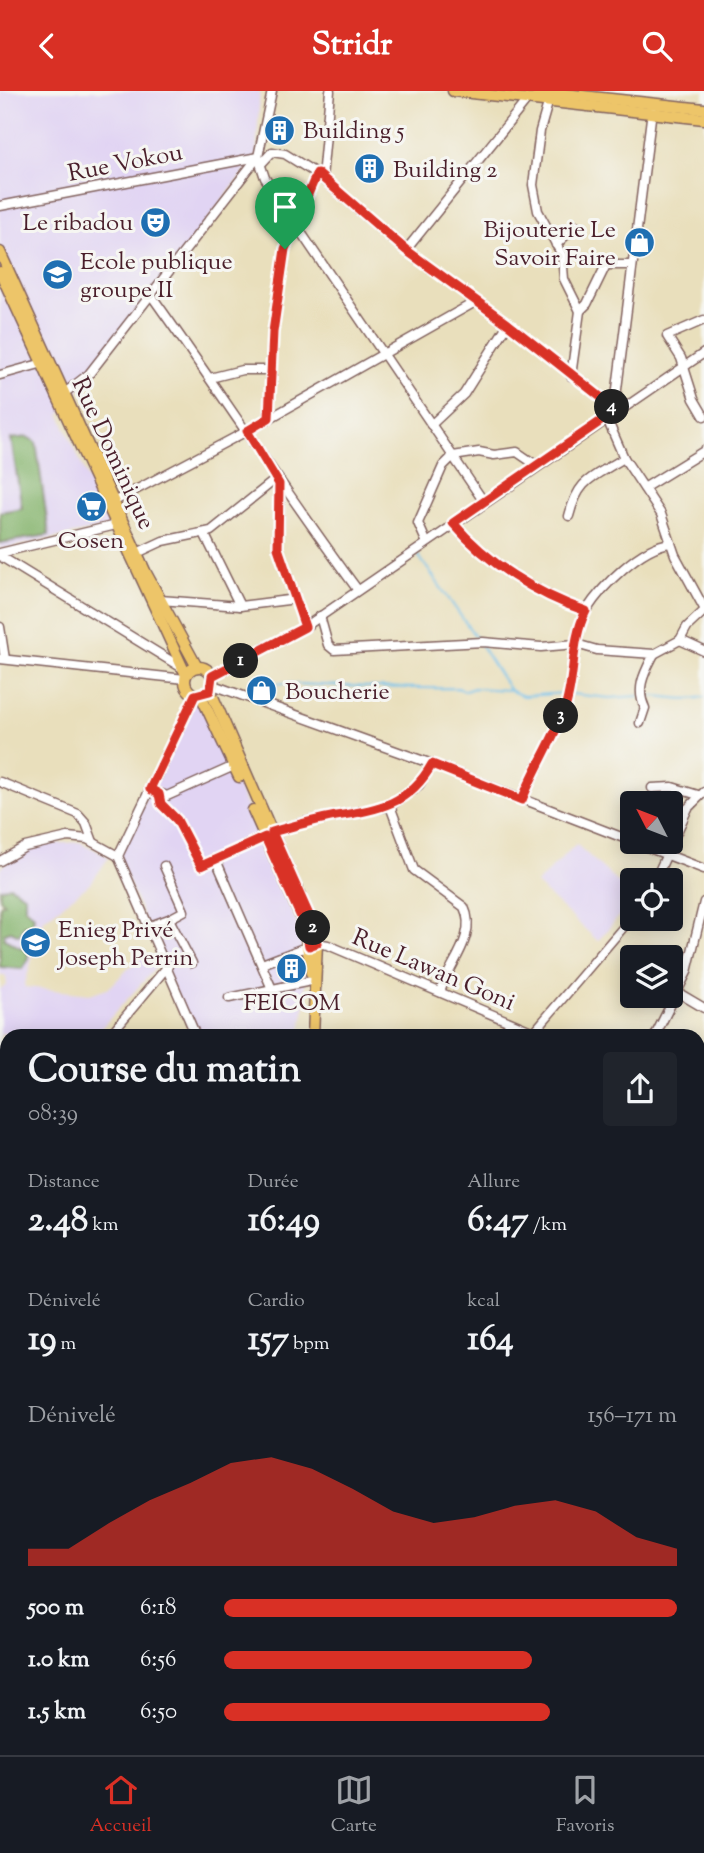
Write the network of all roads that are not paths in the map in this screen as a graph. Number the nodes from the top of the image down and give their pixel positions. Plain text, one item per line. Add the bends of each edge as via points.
1 (272, 91) edge
2 (330, 91) edge
3 (453, 91) edge
4 (538, 91) edge
5 (527, 100) junction
6 (548, 103) junction
7 (652, 109) junction
8 (704, 109) edge
9 (704, 119) edge
10 (259, 161) junction
11 (320, 176) junction
12 (0, 206) edge
13 (296, 225) junction
14 (576, 225) dead end
15 (556, 245) junction
16 (406, 250) junction
17 (0, 252) edge
18 (632, 265) junction
19 (0, 272) edge
20 (151, 295) junction
21 (477, 301) junction
22 (580, 311) junction
23 (704, 320) edge
24 (508, 324) junction
25 (383, 352) junction
26 (704, 353) edge
27 (45, 363) junction
28 (684, 367) junction
29 (271, 370) junction
30 (0, 375) edge
31 (571, 376) junction
32 (210, 378) junction
33 (60, 396) junction
34 (610, 415) junction
35 (704, 416) edge
36 (269, 418) junction
37 (431, 425) junction
38 (247, 431) junction
39 (704, 451) edge
40 (453, 456) junction
41 (624, 458) junction
42 (536, 465) junction
43 (278, 481) junction
44 (645, 488) junction
45 (484, 502) junction
46 (113, 506) junction
47 (569, 516) dead end
48 (453, 523) junction
49 (116, 525) junction
50 (204, 533) junction
51 (424, 543) junction
52 (671, 543) junction
53 (137, 553) junction
54 (0, 555) edge
55 (357, 589) junction
56 (296, 599) junction
57 (160, 600) junction
58 (240, 606) junction
59 (704, 609) edge
60 (586, 611) junction
61 (320, 616) junction
62 (0, 627) edge
63 (305, 627) junction
64 (680, 640) junction
65 (576, 644) junction
66 (704, 651) edge
67 (654, 655) junction
68 (2, 659) edge
69 (197, 667) junction
70 (185, 675) junction
71 (206, 688) junction
72 (640, 723) dead end
73 (432, 764) junction
74 (234, 766) junction
75 (0, 782) edge
76 (652, 788) dead end
77 (150, 789) junction
78 (159, 794) junction
79 (701, 794) edge
80 (522, 800) junction
81 (390, 806) junction
82 (268, 835) junction
83 (93, 842) junction
84 (668, 855) junction
85 (118, 856) junction
86 (216, 860) junction
87 (0, 861) edge
88 (164, 866) dead end
89 (661, 868) edge
90 (704, 869) edge
91 (704, 902) edge
92 (169, 919) junction
93 (149, 926) junction
94 (620, 931) edge
95 (313, 945) junction
96 (192, 963) dead end
97 (262, 964) junction
98 (168, 966) junction
99 (683, 980) edge
100 (311, 981) junction
101 (272, 989) junction
102 (440, 992) junction
103 (683, 996) edge
104 (229, 998) dead end
105 (669, 1008) edge
106 (704, 1008) edge
107 (510, 1023) junction
108 (115, 1029) edge
109 (192, 1029) edge
110 (308, 1029) edge
111 (313, 1029) edge
112 (506, 1029) edge
113 (526, 1029) edge
114 (537, 1029) edge
115 (658, 1029) edge

1 - 10 street
2 - 11 street
3 - 5 main road
4 - 7 main road
5 - 6 main road
5 - 16 street
6 - 7 main road
6 - 15 street via 533,185 538,211
7 - 8 main road
7 - 9 main road
7 - 18 street
10 - 11 street, Rue Vokou via 272,152 285,155
10 - 12 street, Rue Vokou
10 - 13 street
10 - 20 street
11 - 13 street
11 - 16 street
13 - 25 street
13 - 29 street via 285,249
14 - 15 street
15 - 22 street via 562,255 564,279
16 - 21 street
17 - 27 main road, Rue Dominique
18 - 22 street via 606,265
18 - 34 street
19 - 27 main road, Rue Dominique
20 - 32 street
20 - 33 street via 89,374
21 - 24 street
21 - 25 street
22 - 31 street
23 - 28 street via 667,336
24 - 31 street
24 - 37 street via 464,394
25 - 36 street
25 - 37 street
26 - 28 street
27 - 30 street
27 - 33 main road, Rue Dominique
28 - 34 street
28 - 35 street
29 - 32 street via 242,370
29 - 36 street
31 - 34 street
32 - 38 street
33 - 46 main road, Rue Dominique
34 - 41 street
34 - 42 street
36 - 38 street
37 - 40 street
38 - 43 street
38 - 46 street
39 - 44 street
40 - 42 street via 517,452
40 - 45 street
40 - 51 street via 443,466 418,523
41 - 44 street
41 - 47 street via 594,473 577,490
42 - 45 street
43 - 50 street
43 - 55 street
43 - 56 street via 278,548
44 - 52 street via 668,527
45 - 48 street
46 - 49 main road, Rue Dominique
46 - 53 main road, Rue Dominique
48 - 51 street
48 - 60 street via 503,569
49 - 54 street
49 - 70 main road, Rue Dominique
50 - 53 street via 163,541
50 - 58 street
51 - 55 street
52 - 59 street
52 - 60 street via 636,557
53 - 57 main road, Rue Dominique
54 - 70 street
55 - 61 street
56 - 58 street
56 - 63 street
57 - 58 street
57 - 69 main road, Rue Dominique
59 - 64 street
60 - 65 street
61 - 63 street
61 - 65 street via 328,645 334,650 471,642
62 - 68 street
63 - 71 street
64 - 66 street
64 - 67 street
65 - 67 street
65 - 80 street via 568,695
67 - 72 street via 642,677 640,696 645,708
68 - 70 street
69 - 70 main road
69 - 71 main road via 206,669
70 - 71 main road, Rue Dominique via 187,689
71 - 73 street
71 - 74 main road
71 - 77 street
71 - 82 main road
73 - 80 street
73 - 81 street via 419,785
74 - 78 street via 167,796
74 - 82 main road
75 - 83 street via 78,814
76 - 79 street
77 - 78 street
77 - 85 street
78 - 86 street via 201,866
79 - 84 street via 688,808
80 - 84 street
81 - 82 street via 305,822
81 - 102 street via 415,870 467,912 467,935
82 - 86 street
82 - 95 main road via 305,905
83 - 85 street
83 - 87 street via 80,837 53,838
84 - 89 street
84 - 90 street
85 - 93 street
86 - 97 street
88 - 92 street via 184,911
91 - 99 street
92 - 93 street
92 - 96 street
93 - 98 street
94 - 114 street
95 - 97 street
95 - 100 main road
95 - 102 street, Rue Lawan Goni via 337,948
95 - 111 main road
97 - 101 street
98 - 108 street
98 - 109 street
100 - 101 street
100 - 110 main road
101 - 104 street
102 - 107 street, Rue Lawan Goni
103 - 106 street
105 - 115 street
107 - 112 street
107 - 113 street, Rue Lawan Goni

